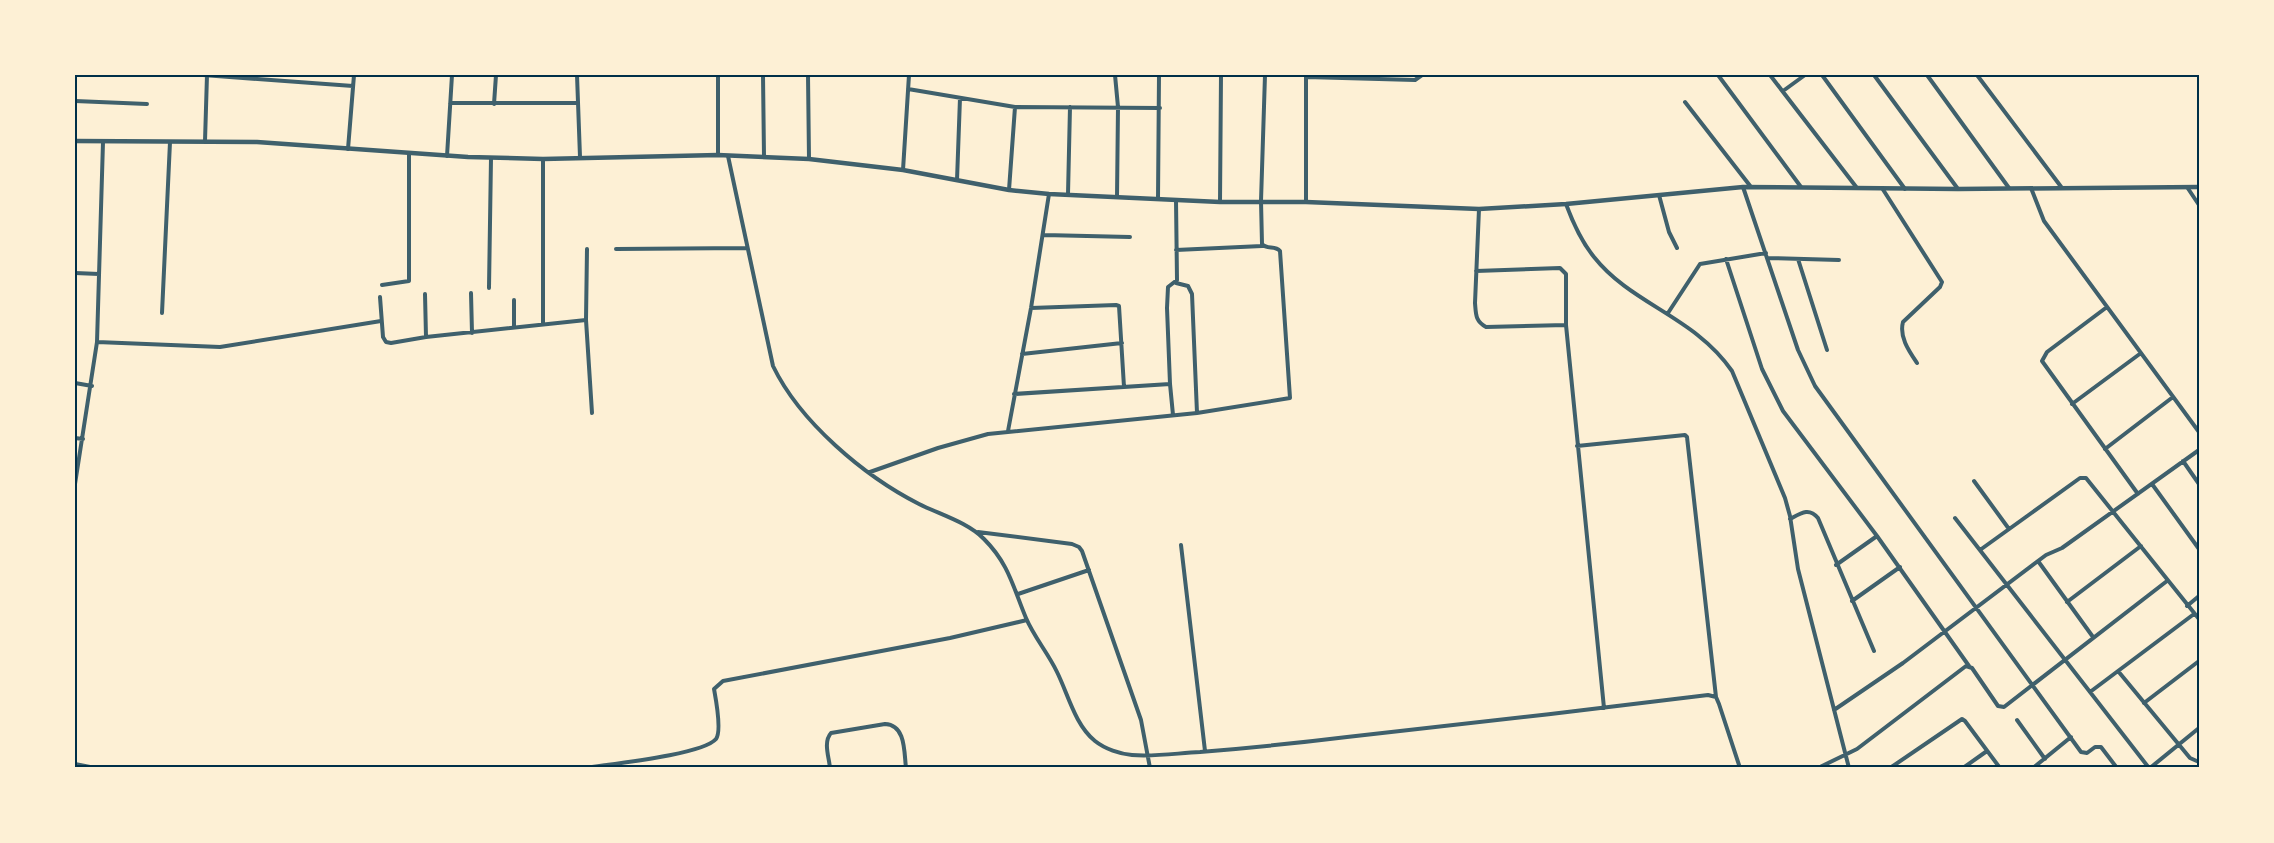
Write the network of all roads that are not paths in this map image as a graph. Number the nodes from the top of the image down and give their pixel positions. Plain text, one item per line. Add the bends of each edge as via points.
1 (205, 75) edge
2 (354, 75) edge
3 (452, 75) edge
4 (496, 75) edge
5 (577, 75) edge
6 (718, 75) edge
7 (763, 75) edge
8 (808, 75) edge
9 (909, 75) edge
10 (1116, 75) edge
11 (1159, 75) edge
12 (1221, 75) edge
13 (1265, 75) edge
14 (1422, 75) edge
15 (1718, 75) edge
16 (1770, 75) edge
17 (1805, 75) edge
18 (1822, 75) edge
19 (1874, 75) edge
20 (1928, 75) edge
21 (1977, 75) edge
22 (1306, 76) edge
23 (353, 86) junction
24 (908, 89) junction
25 (1783, 91) junction
26 (960, 98) junction
27 (75, 101) edge
28 (1685, 102) dead end
29 (147, 104) dead end
30 (450, 104) junction
31 (494, 104) junction
32 (578, 104) junction
33 (1015, 106) junction
34 (1070, 107) junction
35 (1118, 107) junction
36 (1160, 108) junction
37 (75, 141) edge
38 (205, 141) junction
39 (104, 142) junction
40 (170, 142) junction
41 (348, 150) junction
42 (409, 154) junction
43 (718, 155) junction
44 (447, 156) junction
45 (728, 156) junction
46 (580, 157) junction
47 (764, 157) junction
48 (491, 158) junction
49 (543, 159) junction
50 (809, 159) junction
51 (903, 170) junction
52 (957, 180) junction
53 (1743, 187) junction
54 (1801, 187) junction
55 (2186, 187) junction
56 (2199, 187) edge
57 (1751, 188) junction
58 (1857, 188) junction
59 (2009, 188) junction
60 (2031, 188) junction
61 (2062, 188) junction
62 (1882, 189) junction
63 (1905, 189) junction
64 (1958, 189) junction
65 (1008, 190) junction
66 (1049, 194) junction
67 (1068, 194) junction
68 (1659, 195) junction
69 (1117, 197) junction
70 (1158, 199) junction
71 (1176, 200) junction
72 (1261, 201) junction
73 (1220, 202) junction
74 (1306, 202) junction
75 (1566, 204) junction
76 (2199, 205) edge
77 (1479, 209) junction
78 (1044, 234) junction
79 (1130, 237) dead end
80 (1263, 246) junction
81 (747, 248) junction
82 (1677, 248) dead end
83 (587, 249) dead end
84 (616, 249) dead end
85 (1176, 250) junction
86 (1767, 255) junction
87 (1798, 258) junction
88 (1726, 259) junction
89 (1839, 260) dead end
90 (1476, 271) junction
91 (75, 273) edge
92 (99, 274) junction
93 (1176, 283) junction
94 (382, 285) dead end
95 (489, 288) dead end
96 (471, 293) dead end
97 (425, 294) dead end
98 (380, 297) dead end
99 (514, 300) dead end
100 (1031, 308) junction
101 (2107, 308) junction
102 (162, 313) dead end
103 (1668, 313) junction
104 (586, 320) junction
105 (381, 321) junction
106 (543, 323) junction
107 (1566, 326) junction
108 (514, 327) junction
109 (472, 333) junction
110 (426, 337) junction
111 (97, 342) junction
112 (1122, 343) junction
113 (1827, 350) dead end
114 (2141, 353) junction
115 (1022, 354) junction
116 (1917, 363) dead end
117 (75, 383) edge
118 (1170, 384) junction
119 (92, 386) junction
120 (1124, 387) junction
121 (1014, 394) junction
122 (2173, 397) junction
123 (2072, 404) junction
124 (592, 413) dead end
125 (1197, 413) junction
126 (1173, 415) junction
127 (1008, 431) junction
128 (2199, 432) edge
129 (75, 438) edge
130 (83, 439) junction
131 (1577, 446) junction
132 (2105, 449) junction
133 (2199, 450) edge
134 (2183, 461) junction
135 (870, 472) junction
136 (1974, 481) dead end
137 (75, 484) edge
138 (2152, 484) junction
139 (2199, 484) edge
140 (2138, 494) junction
141 (2114, 511) junction
142 (1955, 518) dead end
143 (1790, 519) junction
144 (2009, 529) junction
145 (976, 532) junction
146 (1877, 536) junction
147 (1181, 545) dead end
148 (2141, 546) junction
149 (2199, 549) edge
150 (1980, 550) junction
151 (2038, 561) junction
152 (1836, 565) junction
153 (1900, 567) junction
154 (1089, 570) junction
155 (2167, 580) junction
156 (2007, 584) junction
157 (1018, 594) junction
158 (2199, 596) edge
159 (1852, 601) junction
160 (2067, 602) junction
161 (2187, 606) junction
162 (1976, 607) junction
163 (2194, 614) junction
164 (2199, 619) edge
165 (1027, 620) junction
166 (1945, 631) junction
167 (2093, 637) junction
168 (1874, 651) dead end
169 (2065, 659) junction
170 (2199, 662) edge
171 (1969, 666) junction
172 (2118, 671) junction
173 (2032, 685) junction
174 (2090, 692) junction
175 (1716, 697) junction
176 (2144, 703) junction
177 (1605, 708) junction
178 (1834, 710) junction
179 (2017, 720) dead end
180 (2199, 728) edge
181 (2071, 737) junction
182 (2179, 744) junction
183 (1205, 751) junction
184 (1987, 751) junction
185 (1148, 755) junction
186 (1845, 756) junction
187 (2044, 759) junction
188 (2199, 763) edge
189 (75, 764) edge
190 (95, 768) edge
191 (585, 768) edge
192 (830, 768) edge
193 (906, 768) edge
194 (1150, 768) edge
195 (1740, 768) edge
196 (1818, 768) edge
197 (1849, 768) edge
198 (1890, 768) edge
199 (1964, 768) edge
200 (2000, 768) edge
201 (2033, 768) edge
202 (2117, 768) edge
203 (2150, 768) edge

1 - 23 street
1 - 38 street
2 - 23 street
3 - 30 street
4 - 31 street
5 - 32 street
6 - 43 street
7 - 47 street
8 - 50 street
9 - 24 street
10 - 35 street
11 - 36 street
12 - 73 street
13 - 72 street
14 - 22 street via 1415,80
15 - 54 street
16 - 25 street
17 - 25 street
18 - 63 street
19 - 64 street
20 - 59 street
21 - 61 street
22 - 74 street
23 - 41 street
24 - 26 street
24 - 51 street
25 - 58 street
26 - 33 street
26 - 52 street
27 - 29 street
28 - 57 street
30 - 31 street
30 - 44 street
31 - 32 street
32 - 46 street
33 - 34 street
33 - 65 street
34 - 35 street
34 - 67 street
35 - 36 street
35 - 69 street
36 - 70 street
37 - 39 street
38 - 40 street
38 - 41 street
39 - 40 street
39 - 92 street
40 - 102 street
41 - 42 street
42 - 44 street
42 - 94 street via 409,281
43 - 45 street
43 - 46 street
44 - 48 street
45 - 47 street
45 - 81 street
46 - 49 street
47 - 50 street
48 - 49 street
48 - 95 street
49 - 106 street
50 - 51 street
51 - 52 street
52 - 65 street
53 - 57 street
53 - 68 street
53 - 86 street
54 - 57 street
54 - 58 street
55 - 56 street
55 - 61 street
55 - 76 street
58 - 62 street
59 - 60 street
59 - 64 street
60 - 61 street
60 - 101 street via 2044,221
62 - 63 street
62 - 116 street via 1942,282 1902,326 1905,344
63 - 64 street
65 - 66 street
66 - 67 street
66 - 78 street
67 - 69 street
68 - 75 street
68 - 82 street
69 - 70 street
70 - 71 street
71 - 73 street
71 - 85 street
72 - 73 street
72 - 74 street
72 - 80 street
74 - 77 street
75 - 77 street
75 - 103 street via 1583,244 1595,260 1624,285
77 - 90 street
78 - 79 street
78 - 100 street
80 - 85 street
80 - 125 street via 1280,251 1290,398
81 - 84 street
81 - 135 street via 772,366 781,384 822,432
83 - 104 street
85 - 93 street
86 - 87 street
86 - 88 street
86 - 162 street via 1798,350 1815,386
87 - 89 street
87 - 113 street
88 - 103 street via 1696,267
88 - 146 street via 1768,384 1783,411
90 - 107 street via 1479,323 1486,327
90 - 107 street via 1563,269
91 - 92 street
92 - 111 street
93 - 118 street via 1168,290
93 - 125 street via 1188,286 1192,294
96 - 109 street
97 - 110 street
98 - 105 street
99 - 108 street
100 - 112 street via 1116,305 1121,310
100 - 115 street
101 - 114 street
101 - 123 street via 2043,357 2043,366
103 - 143 street via 1707,341 1732,371 1779,482
104 - 106 street
104 - 124 street
105 - 110 street via 383,337 391,344
105 - 111 street via 220,347
106 - 108 street
107 - 131 street
108 - 109 street
109 - 110 street
111 - 119 street
112 - 115 street
112 - 120 street
114 - 122 street
114 - 123 street
115 - 121 street
117 - 119 street
118 - 120 street
118 - 126 street
119 - 130 street
120 - 121 street
121 - 127 street
122 - 128 street
122 - 132 street
123 - 132 street
125 - 126 street
126 - 127 street
127 - 135 street via 962,440
129 - 130 street
130 - 137 street
131 - 175 street via 1688,437
131 - 177 street
132 - 140 street
133 - 134 street
134 - 138 street
134 - 139 street
135 - 145 street via 918,503
136 - 144 street
138 - 140 street
138 - 149 street
140 - 141 street
141 - 144 street via 2083,477
141 - 148 street
141 - 151 street
142 - 150 street
143 - 152 street via 1805,511 1814,514
143 - 178 street via 1800,578
144 - 150 street
145 - 154 street via 1072,544 1082,551
145 - 157 street via 1005,564
146 - 152 street
146 - 153 street
147 - 183 street
148 - 155 street
148 - 160 street
150 - 156 street
151 - 156 street
151 - 160 street
152 - 159 street
153 - 159 street
153 - 166 street
154 - 157 street
154 - 185 street via 1141,720
155 - 161 street
155 - 167 street
156 - 162 street
156 - 169 street
157 - 165 street
158 - 161 street
159 - 168 street
160 - 167 street
161 - 163 street
162 - 166 street
162 - 173 street
163 - 164 street
163 - 172 street
165 - 185 street via 1057,671 1075,712 1095,741 1128,755
165 - 191 street via 723,681 714,689 719,731 709,744
166 - 171 street
166 - 178 street
167 - 169 street
169 - 173 street
169 - 174 street
170 - 176 street
171 - 173 street via 1998,706
171 - 186 street
172 - 174 street
172 - 176 street
173 - 181 street
174 - 203 street
175 - 177 street
175 - 195 street
176 - 182 street
177 - 183 street
178 - 186 street
179 - 187 street
180 - 182 street
181 - 187 street
181 - 202 street via 2084,753 2101,747
182 - 188 street
182 - 203 street
183 - 185 street
184 - 198 street via 1962,719
184 - 199 street
184 - 200 street
185 - 194 street
186 - 196 street
186 - 197 street
187 - 201 street
189 - 190 street
192 - 193 street via 826,743 831,733 885,724 900,731

